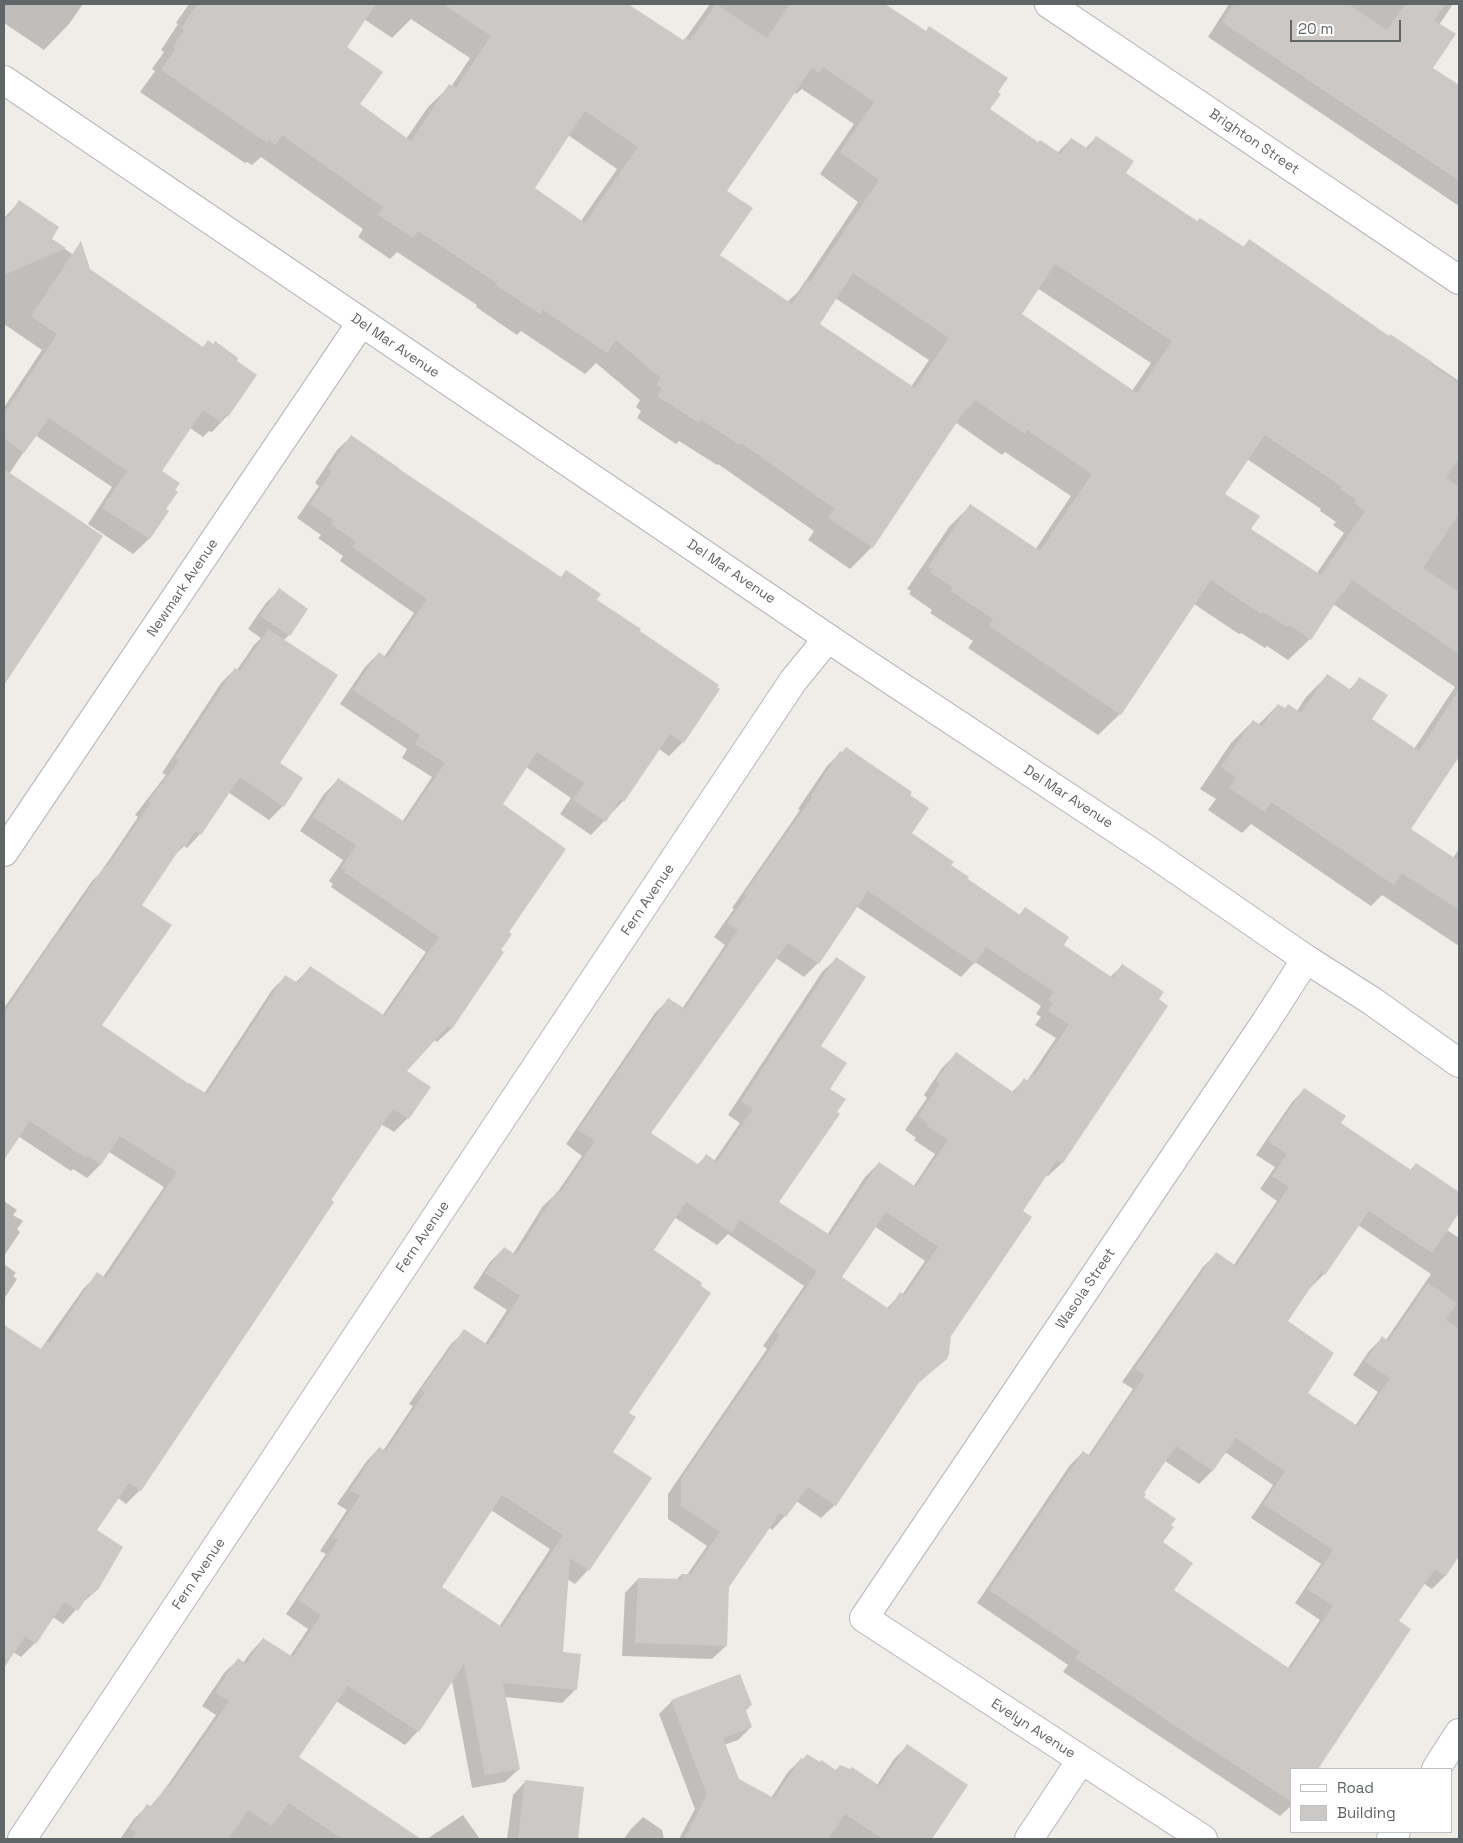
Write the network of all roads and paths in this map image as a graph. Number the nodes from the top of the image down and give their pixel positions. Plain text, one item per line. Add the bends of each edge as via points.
1 (1049, 4) edge
2 (4, 80) edge
3 (1459, 280) edge
4 (361, 323) junction
5 (828, 638) junction
6 (4, 852) edge
7 (1306, 959) junction
8 (1459, 1063) edge
9 (864, 1618) joint
10 (1459, 1733) edge
11 (1081, 1760) junction
12 (1437, 1768) edge
13 (22, 1839) edge
14 (1029, 1839) edge
15 (1203, 1839) edge

1 - 3 street, Brighton Street
2 - 4 street, Del Mar Avenue
4 - 5 street, Del Mar Avenue
4 - 6 street, Newmark Avenue
5 - 7 street, Del Mar Avenue
5 - 13 street, Fern Avenue via 793,681
7 - 8 street, Del Mar Avenue
7 - 9 street, Wasola Street
9 - 11 street, Evelyn Avenue
10 - 12 street
11 - 14 street
11 - 15 street, Evelyn Avenue

